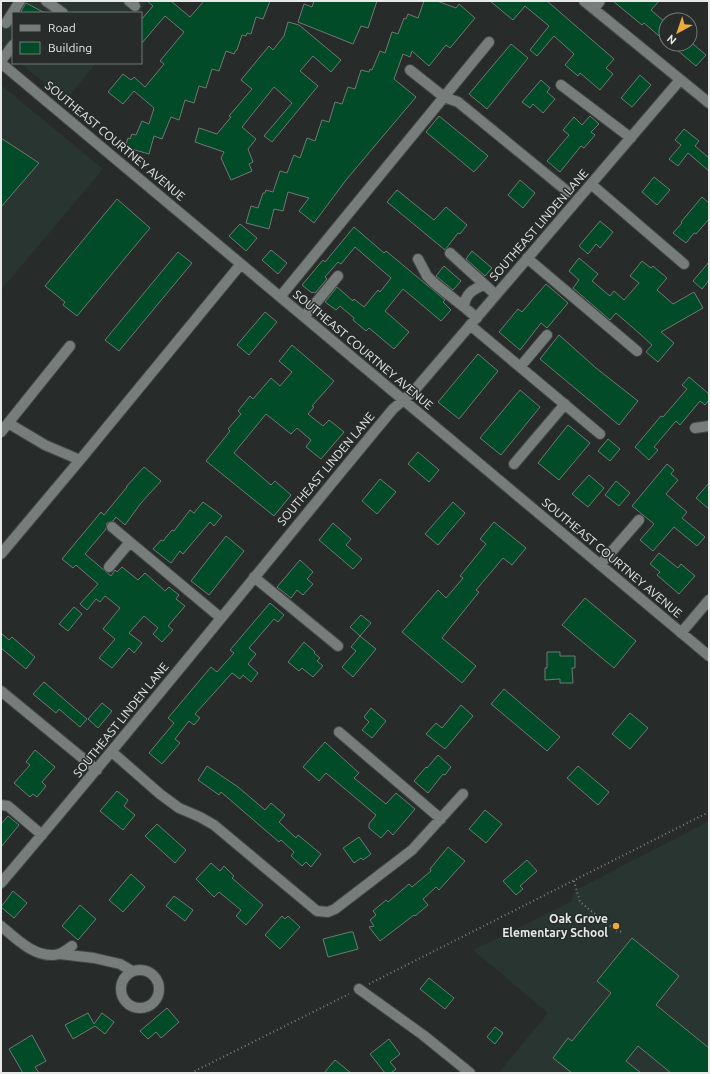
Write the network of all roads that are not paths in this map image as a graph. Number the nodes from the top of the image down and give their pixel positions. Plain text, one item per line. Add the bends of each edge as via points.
1 (20, 1) edge
2 (46, 1) edge
3 (584, 1) edge
4 (597, 5) edge
5 (14, 12) edge
6 (62, 12) edge
7 (489, 42) dead end
8 (12, 46) edge
9 (1, 62) edge
10 (410, 70) dead end
11 (680, 80) junction
12 (561, 85) dead end
13 (444, 97) junction
14 (709, 103) edge
15 (631, 138) junction
16 (591, 184) junction
17 (568, 192) dead end
18 (450, 253) dead end
19 (418, 258) dead end
20 (527, 258) junction
21 (241, 264) junction
22 (684, 264) dead end
23 (338, 276) dead end
24 (484, 285) junction
25 (496, 295) junction
26 (280, 297) junction
27 (464, 307) junction
28 (304, 317) junction
29 (474, 321) junction
30 (547, 335) dead end
31 (70, 346) dead end
32 (637, 352) dead end
33 (520, 367) junction
34 (404, 400) junction
35 (565, 404) junction
36 (8, 423) junction
37 (709, 426) edge
38 (695, 428) dead end
39 (1, 432) edge
40 (600, 434) dead end
41 (80, 460) junction
42 (514, 464) dead end
43 (639, 520) dead end
44 (112, 527) dead end
45 (130, 542) junction
46 (1, 554) edge
47 (600, 565) junction
48 (109, 567) dead end
49 (254, 577) junction
50 (709, 600) edge
51 (221, 618) junction
52 (681, 633) junction
53 (338, 646) dead end
54 (709, 656) edge
55 (1, 691) edge
56 (339, 732) dead end
57 (112, 752) junction
58 (97, 770) junction
59 (463, 794) dead end
60 (1, 805) edge
61 (441, 818) junction
62 (42, 835) junction
63 (1, 883) edge
64 (1, 926) edge
65 (72, 946) dead end
66 (60, 954) junction
67 (132, 972) dead end
68 (359, 989) road end
69 (464, 1071) edge

1 - 5 street
2 - 6 street
3 - 4 street
4 - 11 street
7 - 13 street
8 - 9 street
9 - 21 street, SOUTHEAST COURTNEY AVENUE
10 - 13 street
11 - 14 street
11 - 15 street, SOUTHEAST LINDEN LANE
12 - 15 street
13 - 17 street via 458,102
13 - 26 street
15 - 16 street, SOUTHEAST LINDEN LANE
16 - 20 street, SOUTHEAST LINDEN LANE
16 - 22 street
18 - 24 street
19 - 27 street via 434,284
20 - 25 street, SOUTHEAST LINDEN LANE
20 - 32 street
21 - 26 street, SOUTHEAST COURTNEY AVENUE
21 - 41 street
23 - 28 street
24 - 25 street
24 - 27 street via 469,293
25 - 29 street, SOUTHEAST LINDEN LANE
26 - 28 street, SOUTHEAST COURTNEY AVENUE
27 - 29 street
28 - 34 street, SOUTHEAST COURTNEY AVENUE
29 - 33 street
29 - 34 street, SOUTHEAST LINDEN LANE
30 - 33 street
31 - 36 street
33 - 35 street
34 - 47 street, SOUTHEAST COURTNEY AVENUE
34 - 49 street, SOUTHEAST LINDEN LANE via 393,409
35 - 40 street
35 - 42 street
36 - 39 street
36 - 41 street via 45,445
37 - 38 street
41 - 46 street
43 - 47 street
44 - 45 street
45 - 48 street
45 - 51 street
47 - 52 street, SOUTHEAST COURTNEY AVENUE
49 - 51 street, SOUTHEAST LINDEN LANE
49 - 53 street
50 - 52 street
51 - 57 street, SOUTHEAST LINDEN LANE
52 - 54 street, SOUTHEAST COURTNEY AVENUE
55 - 58 street
56 - 61 street
57 - 58 street, SOUTHEAST LINDEN LANE
57 - 61 street via 179,808 214,825 317,911 328,912 341,905 412,850
58 - 62 street, SOUTHEAST LINDEN LANE
59 - 61 street
60 - 62 street via 8,806
62 - 63 street, SOUTHEAST LINDEN LANE
64 - 66 street via 35,951 46,955
65 - 66 street
66 - 67 street via 120,964
68 - 69 street via 423,1035

